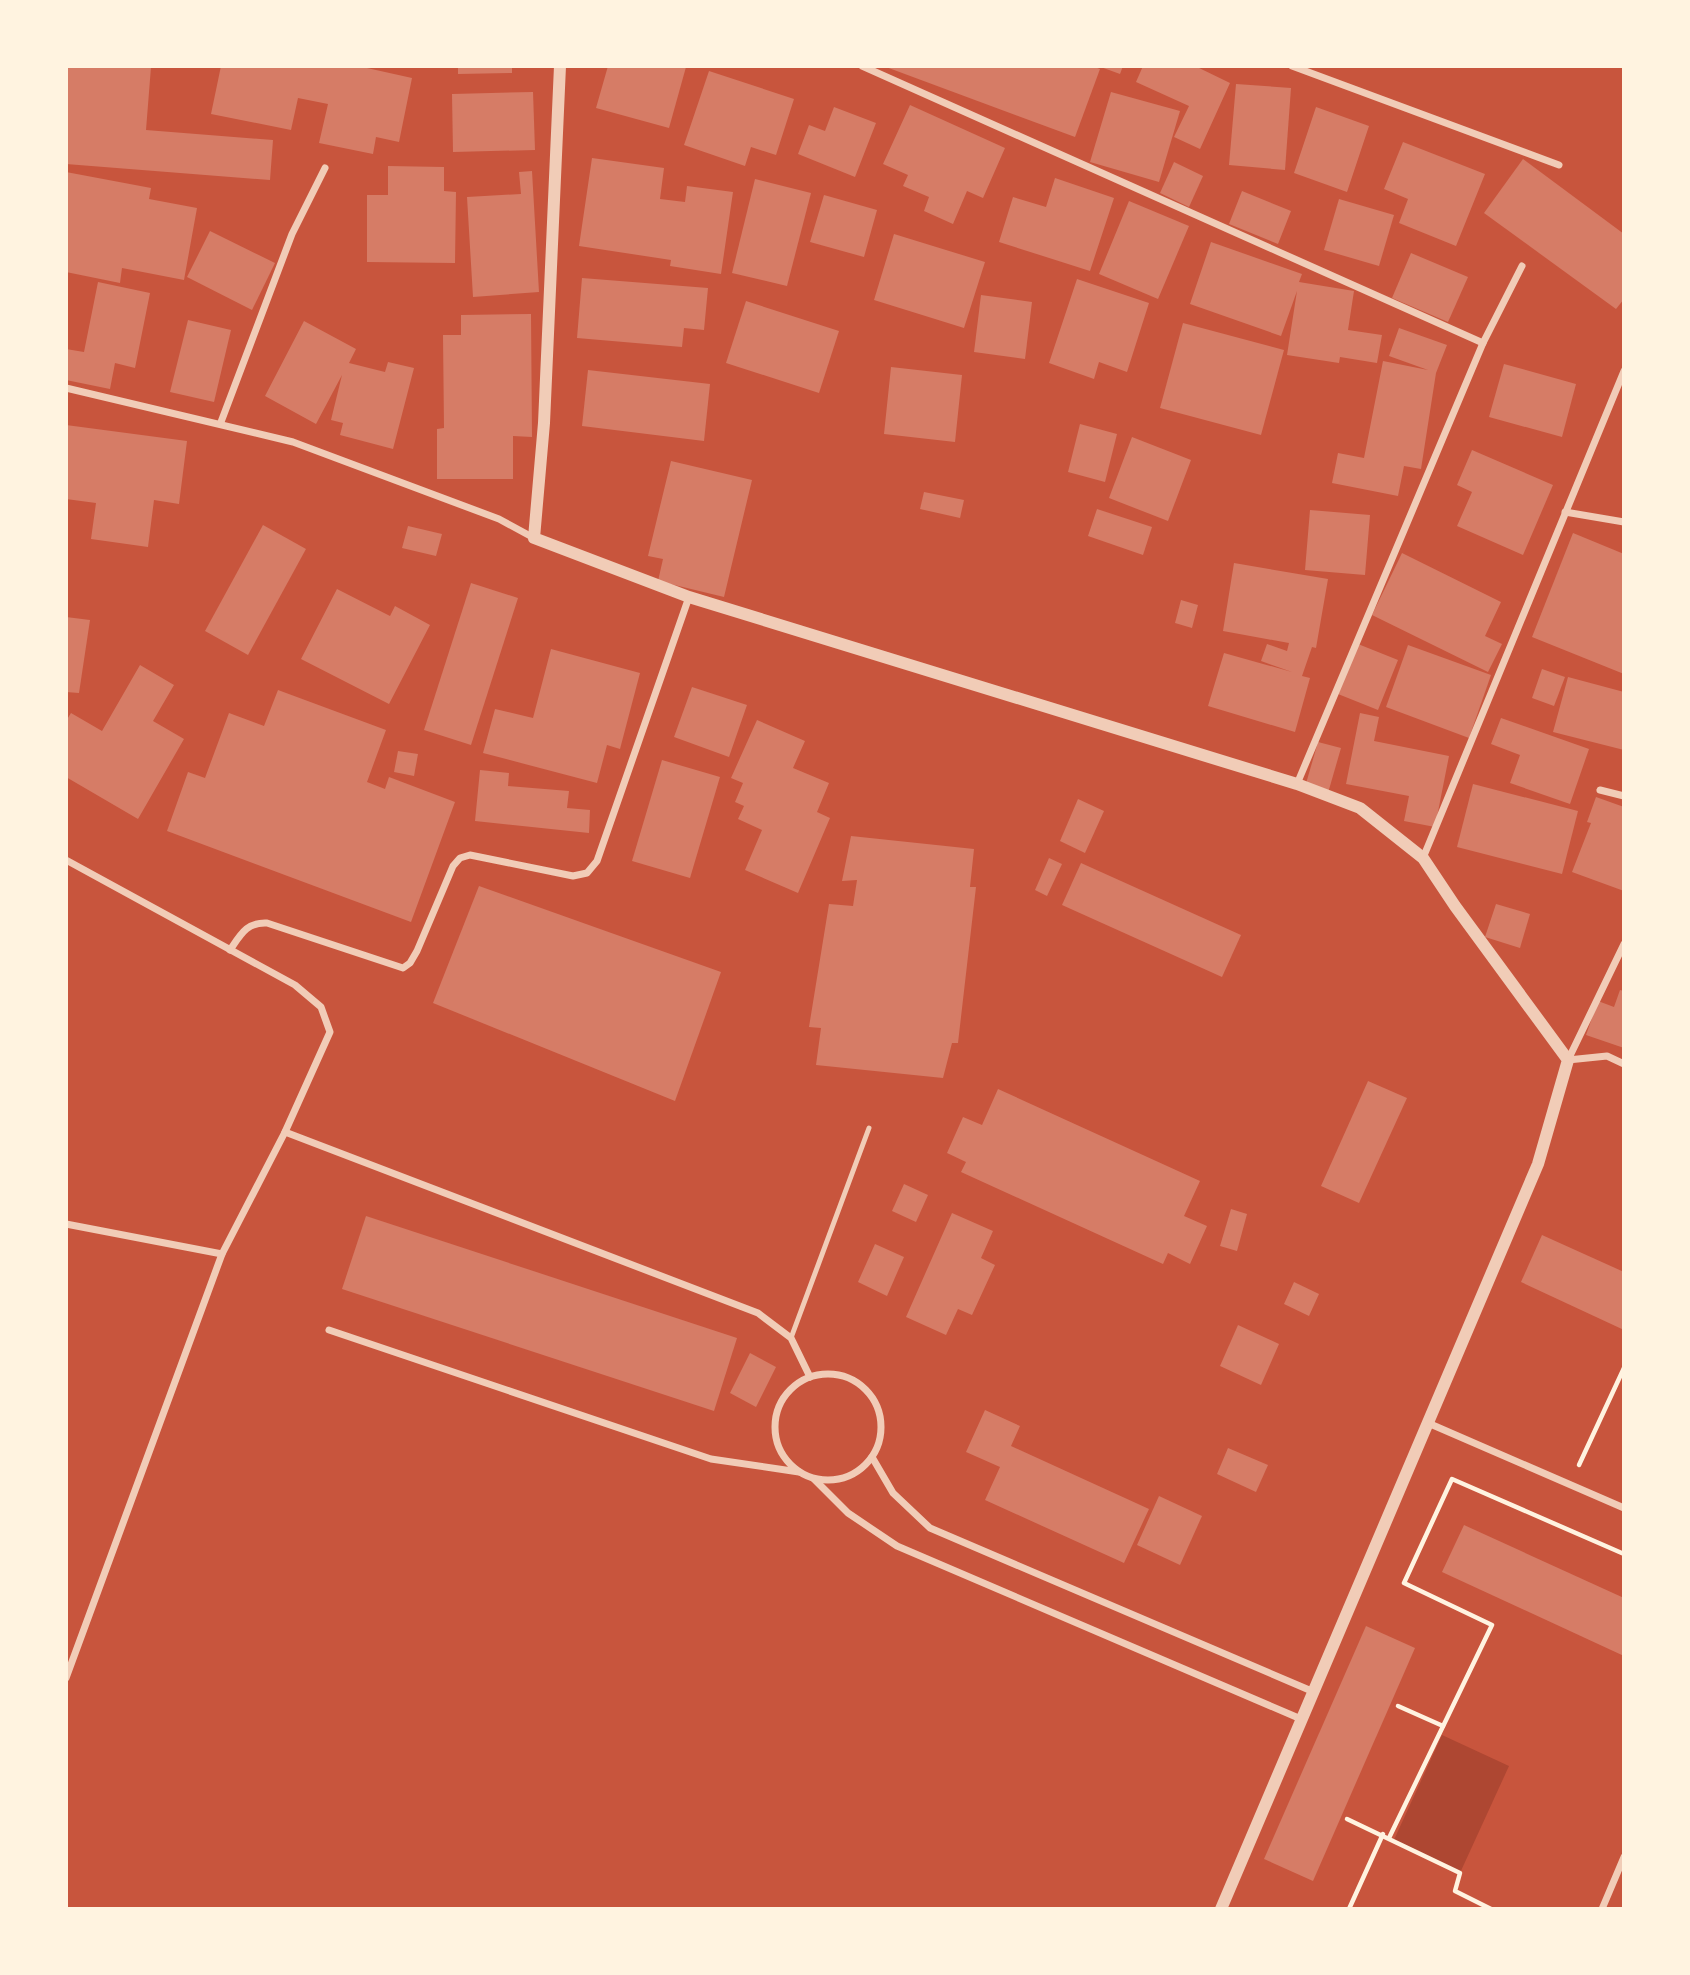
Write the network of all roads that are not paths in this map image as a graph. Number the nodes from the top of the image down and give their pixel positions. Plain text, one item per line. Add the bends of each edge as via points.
1 (560, 66) edge
2 (862, 66) edge
3 (1292, 66) edge
4 (1559, 165) dead end
5 (325, 167) dead end
6 (1522, 266) dead end
7 (1483, 343) junction
8 (1623, 371) edge
9 (66, 388) edge
10 (221, 422) junction
11 (1565, 512) junction
12 (1623, 522) edge
13 (534, 538) junction
14 (689, 597) junction
15 (1297, 784) junction
16 (1600, 790) dead end
17 (1623, 796) edge
18 (1423, 858) junction
19 (66, 860) edge
20 (1623, 944) edge
21 (230, 950) junction
22 (1568, 1060) junction
23 (1623, 1064) edge
24 (869, 1128) dead end
25 (285, 1132) junction
26 (67, 1224) edge
27 (222, 1254) junction
28 (329, 1330) dead end
29 (791, 1338) junction
30 (810, 1377) junction
31 (1428, 1423) junction
32 (872, 1457) junction
33 (799, 1472) junction
34 (814, 1479) junction
35 (1623, 1508) edge
36 (66, 1678) edge
37 (1314, 1692) junction
38 (1301, 1719) junction
39 (1623, 1857) edge
40 (1222, 1909) edge
41 (1602, 1909) edge

1 - 13 street via 544,423
2 - 7 street
3 - 4 street
5 - 10 street via 292,234
6 - 7 street
7 - 15 street
8 - 11 street
9 - 10 street
10 - 13 street via 293,442 499,519
11 - 12 street
11 - 18 street
13 - 14 street
14 - 15 street
14 - 21 street via 597,861 587,873 573,876 470,855 460,858 411,963 403,968 267,923 254,922
15 - 18 street via 1360,808
16 - 17 street
18 - 22 street
19 - 21 street
20 - 22 street
21 - 25 street via 295,985 326,1017 330,1032
22 - 23 street via 1607,1056
22 - 31 street via 1538,1164
24 - 29 lane
25 - 27 street
25 - 29 street via 758,1313
26 - 27 street
27 - 36 street
28 - 33 street via 711,1459
29 - 30 street
30 - 32 street via 842,1376 870,1394 881,1425
30 - 33 street via 784,1398 775,1430 778,1446
31 - 35 street
31 - 37 street
32 - 34 street via 847,1477
32 - 37 street via 893,1493 930,1528
33 - 34 street
34 - 38 street via 848,1513 897,1546
37 - 38 street
38 - 40 street
39 - 41 street

